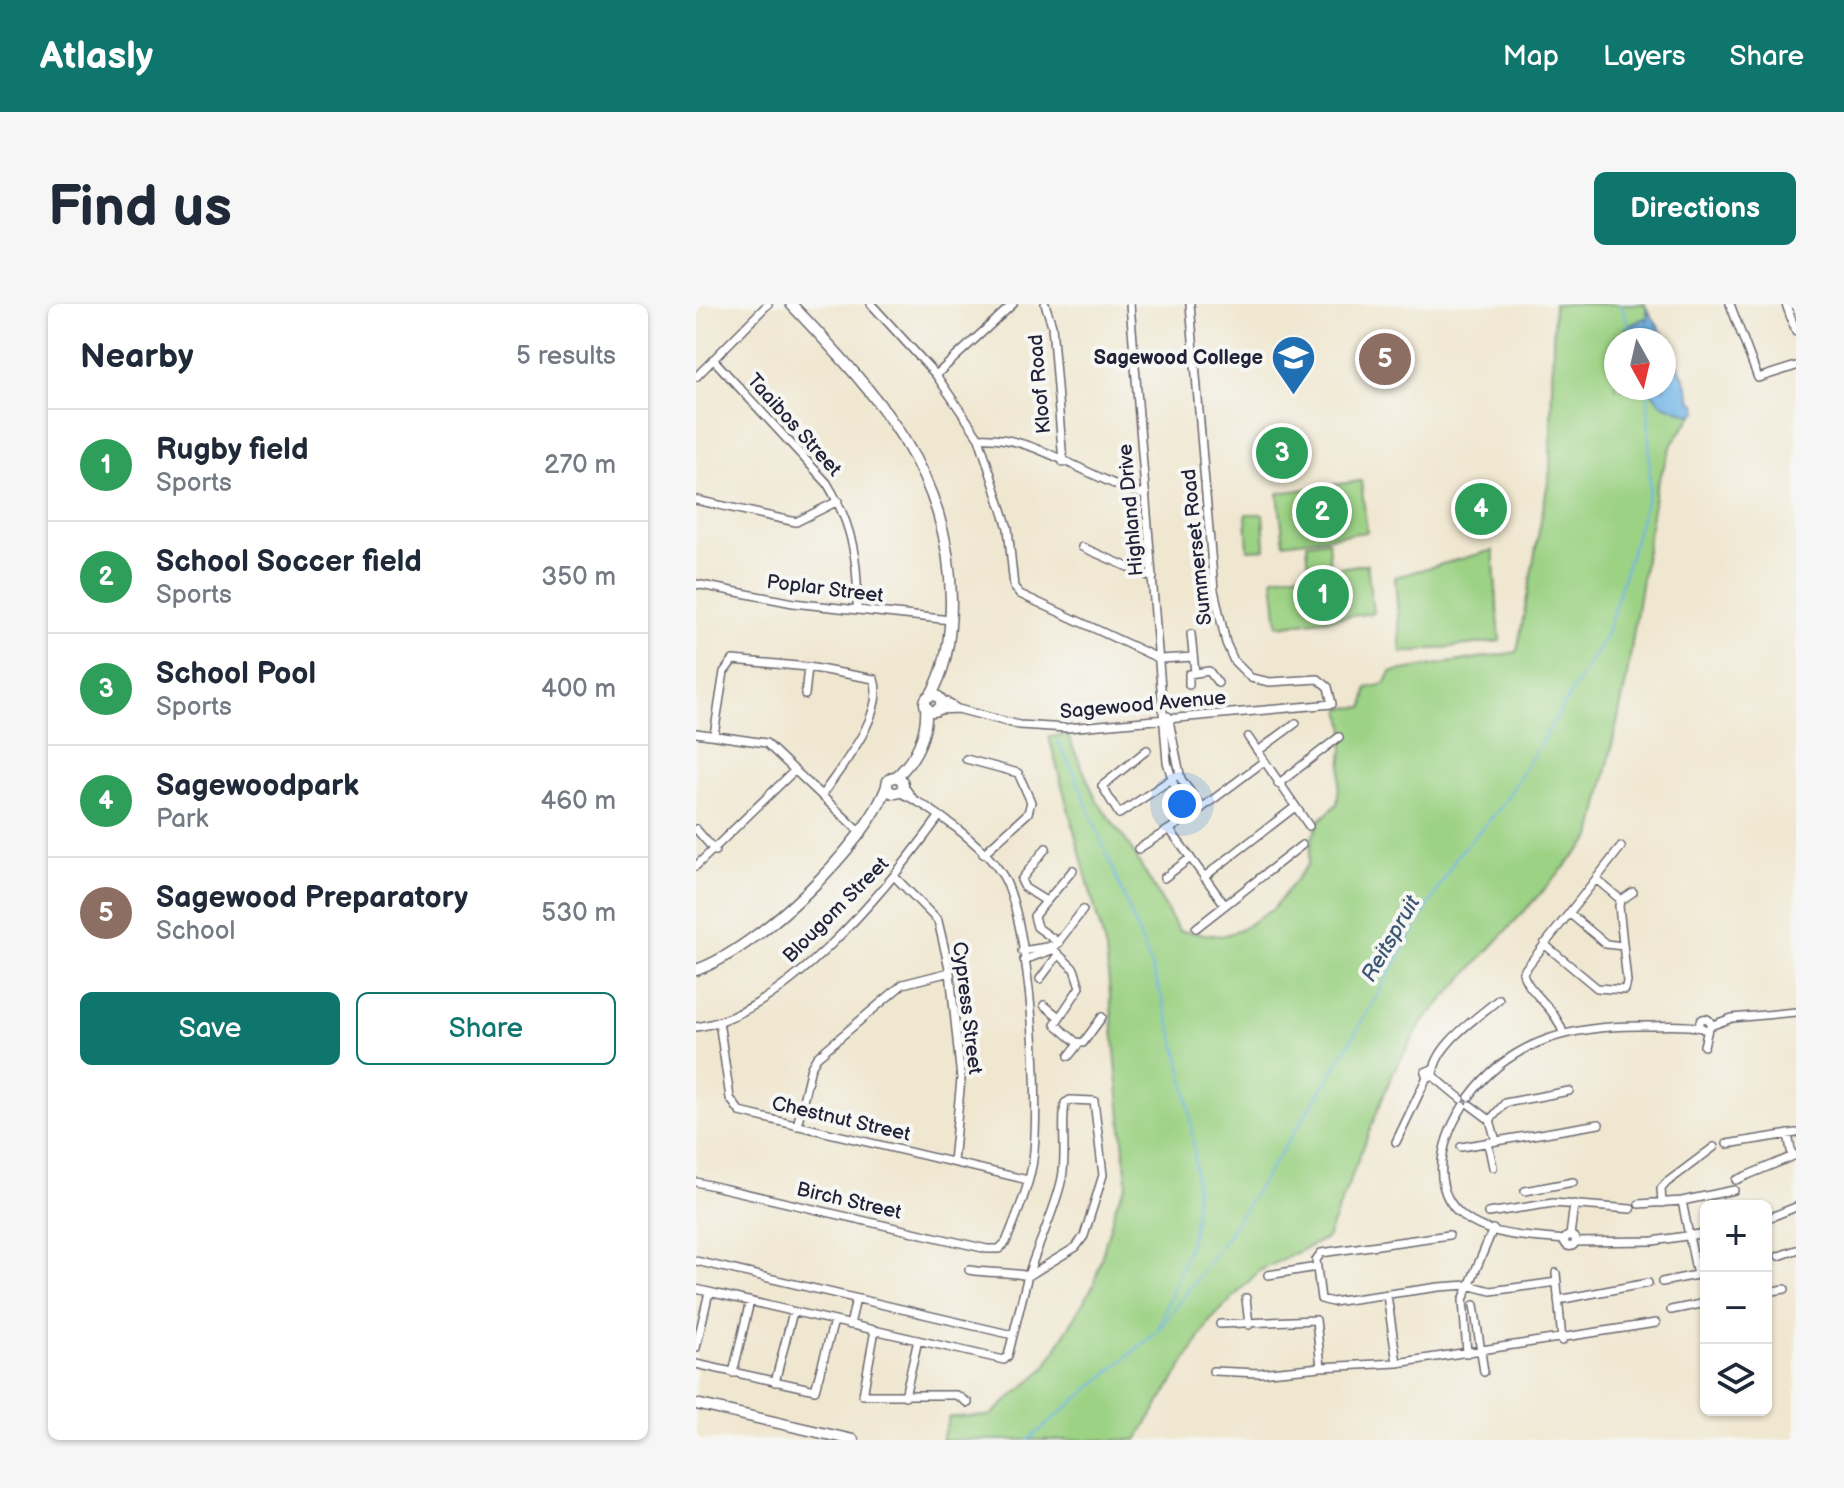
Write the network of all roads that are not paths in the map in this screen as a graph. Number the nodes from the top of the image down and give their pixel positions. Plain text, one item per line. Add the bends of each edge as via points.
1 (768, 304) edge
2 (791, 304) edge
3 (884, 304) edge
4 (1013, 304) edge
5 (1045, 304) edge
6 (1130, 304) edge
7 (1190, 304) edge
8 (1730, 304) edge
9 (1786, 304) edge
10 (874, 307) edge
11 (1796, 332) edge
12 (713, 359) junction
13 (1796, 366) edge
14 (936, 375) junction
15 (696, 377) edge
16 (979, 438) junction
17 (1063, 462) junction
18 (1146, 495) junction
19 (696, 500) edge
20 (838, 501) junction
21 (1082, 547) dead end
22 (1153, 578) junction
23 (696, 584) edge
24 (857, 609) junction
25 (951, 620) junction
26 (1191, 634) dead end
27 (1193, 657) junction
28 (1160, 659) junction
29 (808, 667) junction
30 (1195, 673) junction
31 (1218, 683) dead end
32 (1189, 685) dead end
33 (805, 695) dead end
34 (935, 703) junction
35 (1332, 704) joint
36 (1166, 717) junction
37 (1296, 723) dead end
38 (696, 733) edge
39 (714, 735) junction
40 (1248, 737) dead end
41 (1339, 737) dead end
42 (1147, 750) dead end
43 (1258, 751) junction
44 (966, 759) dead end
45 (1263, 762) junction
46 (795, 770) junction
47 (1175, 775) junction
48 (1278, 784) junction
49 (900, 786) junction
50 (822, 795) junction
51 (881, 803) junction
52 (1295, 807) junction
53 (1198, 811) junction
54 (939, 817) junction
55 (1309, 826) dead end
56 (696, 829) edge
57 (1170, 830) junction
58 (861, 833) junction
59 (1302, 845) dead end
60 (1621, 847) dead end
61 (1046, 848) dead end
62 (1138, 849) dead end
63 (715, 851) junction
64 (983, 854) junction
65 (1189, 859) junction
66 (696, 866) edge
67 (1073, 870) dead end
68 (895, 877) junction
69 (1204, 877) junction
70 (1164, 878) dead end
71 (1596, 879) junction
72 (1633, 892) dead end
73 (1621, 900) junction
74 (1046, 901) junction
75 (1225, 905) junction
76 (1083, 910) dead end
77 (1569, 913) junction
78 (1196, 928) dead end
79 (1544, 944) junction
80 (1623, 946) junction
81 (1055, 948) junction
82 (1028, 954) junction
83 (696, 970) edge
84 (950, 972) junction
85 (1040, 979) dead end
86 (1499, 999) dead end
87 (1044, 1005) dead end
88 (1796, 1012) edge
89 (1059, 1017) junction
90 (1102, 1017) dead end
91 (719, 1021) junction
92 (1707, 1022) junction
93 (696, 1027) edge
94 (1563, 1033) junction
95 (1079, 1043) junction
96 (1704, 1043) dead end
97 (1069, 1056) dead end
98 (1431, 1074) junction
99 (1569, 1091) dead end
100 (1466, 1102) junction
101 (1490, 1120) junction
102 (1599, 1124) dead end
103 (797, 1126) junction
104 (1792, 1134) edge
105 (1396, 1142) dead end
106 (1492, 1142) junction
107 (1727, 1144) dead end
108 (1461, 1147) dead end
109 (1714, 1147) dead end
110 (1794, 1156) edge
111 (953, 1162) junction
112 (1493, 1167) dead end
113 (1028, 1180) junction
114 (1736, 1180) dead end
115 (696, 1182) edge
116 (1573, 1182) dead end
117 (1551, 1186) junction
118 (1734, 1190) dead end
119 (1525, 1191) dead end
120 (1682, 1201) junction
121 (1553, 1203) junction
122 (1662, 1203) junction
123 (1574, 1204) junction
124 (1639, 1204) dead end
125 (1796, 1207) edge
126 (1631, 1209) dead end
127 (1488, 1213) dead end
128 (1772, 1217) edge
129 (1493, 1229) junction
130 (1700, 1234) edge
131 (1449, 1235) dead end
132 (1689, 1237) junction
133 (1570, 1239) junction
134 (1796, 1250) edge
135 (1779, 1256) dead end
136 (696, 1261) edge
137 (1317, 1267) junction
138 (969, 1270) dead end
139 (1701, 1272) edge
140 (1700, 1274) edge
141 (1268, 1275) dead end
142 (1028, 1276) junction
143 (1662, 1282) dead end
144 (1648, 1283) dead end
145 (1468, 1285) junction
146 (696, 1289) edge
147 (1785, 1289) dead end
148 (1772, 1291) edge
149 (709, 1292) junction
150 (1387, 1295) junction
151 (1246, 1298) dead end
152 (856, 1299) junction
153 (1558, 1300) junction
154 (750, 1301) junction
155 (1700, 1304) edge
156 (1474, 1305) dead end
157 (1671, 1310) dead end
158 (793, 1312) junction
159 (834, 1321) junction
160 (1656, 1323) dead end
161 (1220, 1324) dead end
162 (850, 1325) junction
163 (1249, 1325) junction
164 (875, 1330) junction
165 (1013, 1335) junction
166 (918, 1340) junction
167 (1562, 1341) junction
168 (696, 1348) edge
169 (1481, 1350) junction
170 (1467, 1353) junction
171 (1397, 1363) junction
172 (696, 1364) edge
173 (1321, 1367) junction
174 (1213, 1371) dead end
175 (1484, 1372) dead end
176 (733, 1373) junction
177 (775, 1382) junction
178 (905, 1396) junction
179 (968, 1403) dead end
180 (696, 1404) edge
181 (853, 1440) edge

1 - 12 street
2 - 25 street via 868,388 924,472 949,552
3 - 10 street
4 - 14 street
5 - 17 street, Kloof Road via 1052,325
6 - 18 street, Highland Drive
7 - 35 street, Summerset Road via 1214,590 1226,643 1251,678 1318,679 1327,685
8 - 13 street via 1758,378
9 - 11 street
10 - 14 street
12 - 15 street
12 - 20 street, Taaibos Street
14 - 16 street
16 - 17 street via 1006,437
16 - 28 street via 1008,528 1014,587
17 - 18 street
18 - 22 street, Highland Drive
19 - 20 street via 796,522
20 - 24 street, Taaibos Street via 859,568
21 - 22 street
22 - 28 street, Highland Drive
23 - 24 street, Poplar Street
24 - 25 street, Poplar Street
25 - 34 street
26 - 27 street
27 - 28 street
27 - 30 street
28 - 36 street, Highland Drive
29 - 33 street
29 - 39 street via 729,662
29 - 50 street via 869,676 877,687 866,729
30 - 31 street via 1212,672
30 - 32 street via 1188,675
34 - 36 street, Sagewood Avenue via 1041,728
34 - 49 street
35 - 36 street, Sagewood Avenue
36 - 47 street, Highland Drive
37 - 43 street
38 - 39 street
39 - 46 street via 766,743
40 - 43 street
41 - 48 street
42 - 47 street via 1102,786 1118,813
43 - 45 street
44 - 64 street via 1018,773 1031,802 1028,813
45 - 48 street
45 - 53 street
46 - 50 street
46 - 63 street
47 - 53 street
48 - 52 street
49 - 51 street
49 - 51 street via 890,779
49 - 54 street
50 - 58 street
51 - 58 street
52 - 55 street
52 - 69 street
53 - 57 street
54 - 64 street
54 - 68 street, Blougom Street
56 - 63 street
57 - 62 street
57 - 65 street
58 - 83 street via 770,925 730,955
59 - 75 street
60 - 71 street
61 - 74 street via 1021,880
63 - 66 street
64 - 82 street via 1007,885
65 - 69 street
65 - 70 street
67 - 74 street
68 - 84 street, Cypress Street via 938,921
68 - 91 street, Blougom Street via 806,966 754,1005
69 - 75 street
71 - 73 street
71 - 77 street
72 - 73 street
73 - 80 street
74 - 81 street via 1034,916 1035,924
75 - 78 street
76 - 81 street
77 - 79 street
77 - 80 street via 1610,946
79 - 80 street via 1597,988 1620,991 1627,986
79 - 94 street via 1523,976 1556,1012
81 - 82 street
81 - 85 street
81 - 89 street via 1074,969 1080,987
82 - 113 street via 1035,1053
84 - 103 street via 905,982 817,1057
84 - 111 street, Cypress Street via 961,1079
86 - 98 street via 1451,1041
87 - 89 street
88 - 92 street
89 - 95 street via 1057,1026
90 - 95 street
91 - 93 street, Blougom Street
91 - 103 street, Chestnut Street via 734,1108
92 - 94 street via 1588,1027
92 - 96 street
94 - 100 street via 1512,1056
95 - 97 street
98 - 100 street
98 - 105 street
99 - 101 street via 1505,1103
100 - 101 street
100 - 129 street via 1442,1148 1440,1172 1455,1207 1470,1221
101 - 106 street
102 - 106 street
103 - 111 street, Chestnut Street
104 - 107 street
104 - 110 street
106 - 108 street
106 - 112 street
109 - 122 street via 1666,1183
110 - 114 street
111 - 113 street, Chestnut Street
113 - 115 street, Birch Street via 1006,1242 995,1250
116 - 117 street
117 - 119 street
117 - 121 street
118 - 120 street
120 - 122 street
120 - 132 street
121 - 123 street
121 - 127 street
122 - 124 street
123 - 126 street
123 - 133 street
125 - 128 street
129 - 133 street
129 - 145 street
130 - 132 street
131 - 137 street via 1325,1252 1318,1256
132 - 133 street
132 - 139 street
134 - 135 street
136 - 152 street
137 - 141 street
137 - 150 street via 1319,1292 1326,1302
138 - 142 street
140 - 143 street
142 - 142 street via 1062,1181 1065,1103 1093,1100 1103,1173 1084,1236 1076,1247
142 - 165 street
144 - 153 street
145 - 150 street
145 - 153 street via 1491,1291 1557,1278
145 - 170 street via 1463,1305
146 - 149 street
147 - 148 street
149 - 154 street
149 - 168 street
150 - 171 street
151 - 163 street
152 - 162 street
152 - 165 street
153 - 167 street
154 - 158 street
154 - 176 street
155 - 157 street
156 - 169 street
158 - 159 street
158 - 177 street
159 - 162 street
159 - 177 street via 817,1388
160 - 167 street
161 - 163 street
162 - 164 street
163 - 173 street via 1316,1320
164 - 166 street
164 - 178 street via 863,1395
165 - 166 street via 1002,1360
166 - 178 street
167 - 169 street
169 - 170 street
169 - 175 street
170 - 171 street
171 - 173 street
172 - 176 street
173 - 174 street
176 - 177 street
178 - 179 street via 956,1395
180 - 181 street

